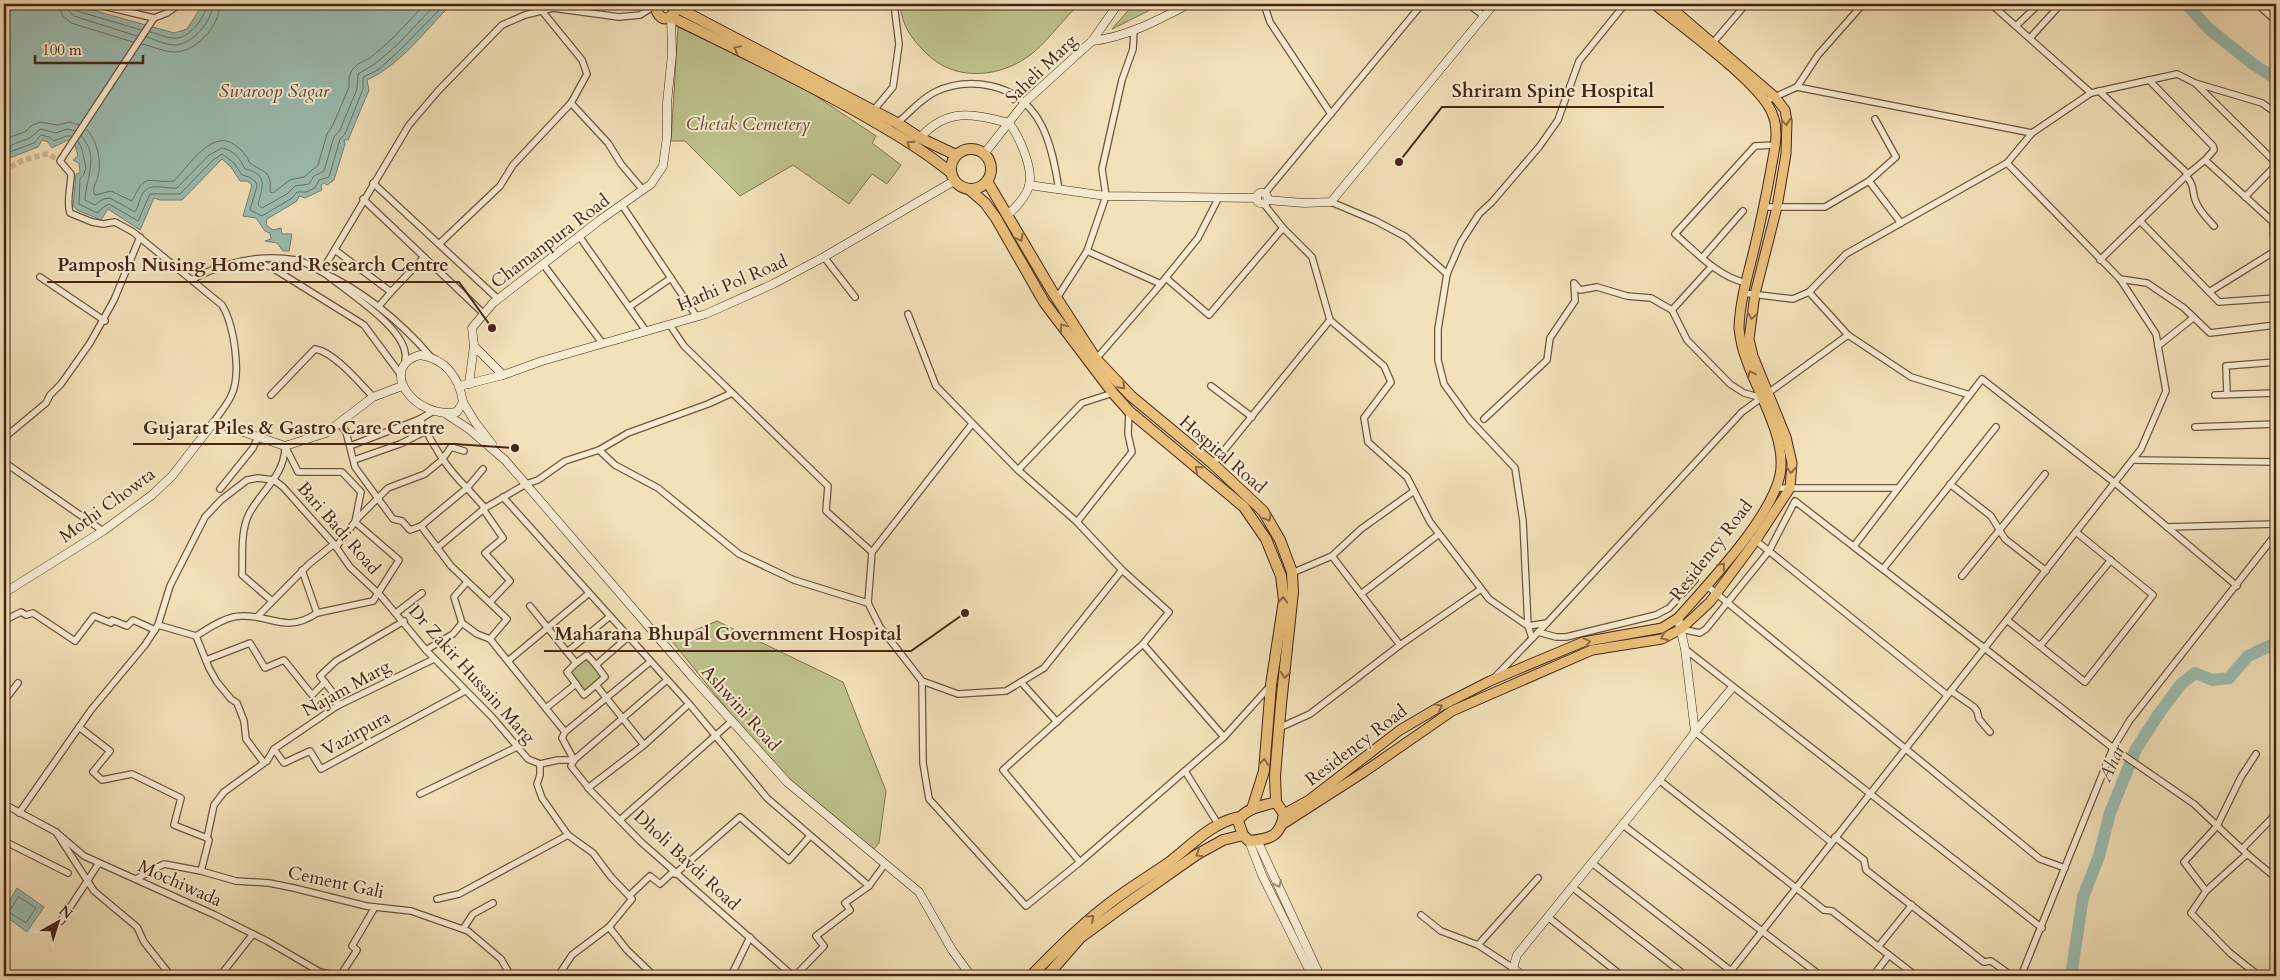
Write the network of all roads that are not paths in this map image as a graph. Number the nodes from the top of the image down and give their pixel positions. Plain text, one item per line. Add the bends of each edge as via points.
1 (95, 4) edge
2 (180, 4) edge
3 (582, 4) edge
4 (657, 4) edge
5 (894, 4) edge
6 (1118, 4) edge
7 (1189, 4) edge
8 (1264, 4) edge
9 (1422, 4) edge
10 (1468, 4) edge
11 (1494, 4) edge
12 (1624, 4) edge
13 (1654, 4) edge
14 (1667, 4) edge
15 (1746, 4) edge
16 (1863, 4) edge
17 (1990, 4) edge
18 (2039, 4) edge
19 (2061, 4) edge
20 (2257, 4) edge
21 (674, 5) edge
22 (542, 10) junction
23 (583, 11) junction
24 (1484, 16) junction
25 (671, 17) junction
26 (154, 18) junction
27 (2276, 21) edge
28 (2016, 26) junction
29 (1134, 30) junction
30 (2030, 38) junction
31 (1092, 41) junction
32 (1710, 46) junction
33 (2149, 80) junction
34 (2195, 83) junction
35 (1797, 87) junction
36 (2099, 91) junction
37 (2091, 92) junction
38 (1770, 99) junction
39 (1025, 102) junction
40 (571, 103) junction
41 (2276, 113) edge
42 (1331, 114) junction
43 (871, 115) junction
44 (1875, 119) dead end
45 (897, 123) junction
46 (1009, 123) junction
47 (2032, 133) junction
48 (920, 138) junction
49 (1775, 145) junction
50 (984, 154) junction
51 (956, 155) junction
52 (2205, 160) junction
53 (2007, 163) junction
54 (2276, 164) edge
55 (2187, 175) junction
56 (952, 177) junction
57 (987, 181) junction
58 (1869, 181) junction
59 (373, 183) junction
60 (1029, 185) junction
61 (643, 190) junction
62 (970, 190) junction
63 (1059, 190) junction
64 (1106, 196) junction
65 (1218, 196) junction
66 (2245, 197) junction
67 (363, 199) junction
68 (1266, 199) junction
69 (1331, 202) junction
70 (622, 205) junction
71 (1765, 207) junction
72 (1777, 207) junction
73 (1743, 211) dead end
74 (1008, 214) junction
75 (2140, 221) junction
76 (2275, 221) edge
77 (1901, 223) junction
78 (2214, 226) dead end
79 (1283, 228) junction
80 (579, 236) junction
81 (140, 237) junction
82 (439, 244) junction
83 (335, 250) junction
84 (1087, 251) junction
85 (2275, 251) junction
86 (424, 257) junction
87 (824, 257) junction
88 (1702, 258) junction
89 (248, 259) junction
90 (2100, 260) junction
91 (543, 264) junction
92 (1712, 266) junction
93 (322, 271) junction
94 (1447, 274) junction
95 (40, 277) dead end
96 (672, 278) junction
97 (1166, 278) junction
98 (193, 279) junction
99 (2120, 280) junction
100 (2276, 281) edge
101 (1746, 283) junction
102 (1161, 284) junction
103 (391, 292) junction
104 (1809, 292) junction
105 (2209, 292) junction
106 (1743, 293) junction
107 (1755, 294) junction
108 (855, 297) dead end
109 (1057, 298) junction
110 (2276, 298) edge
111 (498, 299) junction
112 (379, 306) junction
113 (629, 307) junction
114 (1672, 310) junction
115 (483, 313) junction
116 (908, 314) dead end
117 (697, 317) junction
118 (2193, 318) junction
119 (104, 320) junction
120 (1330, 320) junction
121 (670, 325) junction
122 (2276, 325) edge
123 (646, 331) junction
124 (1848, 335) junction
125 (603, 344) junction
126 (474, 346) junction
127 (2158, 346) junction
128 (431, 357) junction
129 (1096, 359) junction
130 (2276, 362) edge
131 (405, 363) junction
132 (401, 375) junction
133 (503, 375) junction
134 (473, 383) junction
135 (402, 386) junction
136 (460, 386) junction
137 (1211, 386) dead end
138 (732, 392) junction
139 (1113, 393) junction
140 (2276, 393) edge
141 (2227, 394) junction
142 (271, 395) dead end
143 (1970, 395) junction
144 (2215, 395) dead end
145 (1766, 396) junction
146 (373, 397) junction
147 (464, 402) junction
148 (1129, 411) junction
149 (432, 412) junction
150 (446, 414) junction
151 (1252, 417) junction
152 (420, 419) junction
153 (1484, 419) dead end
154 (214, 422) junction
155 (340, 424) junction
156 (972, 424) junction
157 (2276, 424) edge
158 (1996, 427) dead end
159 (2195, 427) dead end
160 (426, 431) junction
161 (258, 437) junction
162 (4, 438) edge
163 (285, 446) junction
164 (350, 446) junction
165 (599, 450) junction
166 (464, 451) dead end
167 (354, 460) junction
168 (442, 460) junction
169 (505, 460) junction
170 (2133, 460) junction
171 (4, 462) edge
172 (2276, 462) edge
173 (1213, 464) junction
174 (483, 469) dead end
175 (1018, 470) junction
176 (2045, 474) dead end
177 (274, 480) junction
178 (2115, 483) junction
179 (526, 484) junction
180 (1950, 484) junction
181 (467, 488) junction
182 (1775, 488) junction
183 (1790, 488) junction
184 (1898, 488) junction
185 (220, 489) dead end
186 (1414, 491) junction
187 (503, 496) junction
188 (378, 497) junction
189 (484, 508) junction
190 (355, 522) junction
191 (1077, 522) junction
192 (2276, 524) edge
193 (421, 526) junction
194 (2167, 527) junction
195 (103, 530) junction
196 (1998, 530) junction
197 (2076, 532) junction
198 (1440, 534) junction
199 (1748, 534) junction
200 (2276, 534) edge
201 (1756, 540) junction
202 (335, 546) junction
203 (1854, 546) junction
204 (438, 548) junction
205 (1769, 551) junction
206 (872, 552) junction
207 (1332, 556) junction
208 (2111, 560) junction
209 (1883, 569) junction
210 (302, 570) junction
211 (1122, 570) junction
212 (2046, 571) junction
213 (1292, 572) junction
214 (1281, 576) junction
215 (1962, 576) dead end
216 (1695, 580) dead end
217 (467, 582) junction
218 (1706, 586) junction
219 (2237, 586) junction
220 (1481, 589) junction
221 (4, 592) edge
222 (422, 593) dead end
223 (1716, 593) junction
224 (588, 594) junction
225 (1361, 594) junction
226 (379, 595) junction
227 (271, 600) junction
228 (490, 602) junction
229 (868, 602) junction
230 (1728, 603) junction
231 (530, 606) dead end
232 (4, 612) edge
233 (317, 612) junction
234 (396, 613) junction
235 (256, 617) junction
236 (609, 617) junction
237 (1678, 618) junction
238 (2007, 620) junction
239 (404, 621) junction
240 (462, 623) junction
241 (1547, 623) junction
242 (1528, 626) junction
243 (156, 627) junction
244 (547, 628) junction
245 (1681, 629) junction
246 (1538, 632) junction
247 (196, 636) junction
248 (628, 637) junction
249 (1532, 638) junction
250 (490, 639) junction
251 (1143, 644) junction
252 (1400, 645) junction
253 (2040, 646) junction
254 (1985, 648) junction
255 (1685, 649) junction
256 (426, 650) junction
257 (567, 652) junction
258 (434, 659) junction
259 (206, 660) junction
260 (508, 661) junction
261 (650, 662) junction
262 (576, 663) junction
263 (596, 665) junction
264 (667, 680) junction
265 (922, 681) junction
266 (325, 682) junction
267 (1021, 682) junction
268 (1490, 682) junction
269 (18, 683) dead end
270 (576, 684) junction
271 (1271, 685) junction
272 (596, 686) junction
273 (1732, 688) junction
274 (465, 691) junction
275 (1949, 693) junction
276 (1492, 695) junction
277 (606, 698) junction
278 (4, 701) edge
279 (689, 704) junction
280 (337, 706) junction
281 (546, 708) junction
282 (624, 718) junction
283 (732, 721) junction
284 (1057, 722) junction
285 (79, 727) junction
286 (1279, 728) junction
287 (565, 732) junction
288 (1695, 732) junction
289 (1990, 732) dead end
290 (716, 736) junction
291 (1224, 737) junction
292 (644, 744) junction
293 (517, 747) junction
294 (1905, 748) junction
295 (2113, 748) junction
296 (274, 749) junction
297 (2256, 754) dead end
298 (574, 760) junction
299 (265, 762) junction
300 (540, 764) junction
301 (1185, 770) junction
302 (1659, 780) junction
303 (588, 788) junction
304 (1869, 793) junction
305 (420, 794) dead end
306 (1276, 802) junction
307 (4, 807) edge
308 (1252, 809) junction
309 (19, 813) junction
310 (2276, 814) edge
311 (1240, 817) junction
312 (1283, 819) junction
313 (621, 820) junction
314 (1218, 824) junction
315 (1623, 825) junction
316 (2217, 826) junction
317 (56, 832) junction
318 (568, 835) junction
319 (810, 836) junction
320 (207, 838) junction
321 (1250, 839) junction
322 (1833, 839) junction
323 (4, 841) edge
324 (2245, 852) junction
325 (1080, 862) junction
326 (99, 863) junction
327 (1592, 863) junction
328 (885, 864) junction
329 (2065, 868) junction
330 (201, 871) junction
331 (68, 873) dead end
332 (674, 873) junction
333 (1538, 878) dead end
334 (2276, 878) edge
335 (136, 879) junction
336 (88, 882) junction
337 (868, 886) junction
338 (1572, 887) junction
339 (1795, 888) junction
340 (2206, 891) junction
341 (629, 896) junction
342 (437, 899) dead end
343 (492, 903) dead end
344 (1912, 905) junction
345 (375, 907) junction
346 (1421, 914) dead end
347 (1548, 917) junction
348 (61, 921) dead end
349 (609, 926) junction
350 (2042, 928) junction
351 (463, 929) junction
352 (1762, 931) junction
353 (253, 934) junction
354 (750, 937) junction
355 (1478, 945) junction
356 (1878, 947) junction
357 (1889, 955) junction
358 (1514, 968) junction
359 (166, 974) edge
360 (968, 975) edge
361 (1728, 975) edge
362 (171, 976) edge
363 (220, 976) edge
364 (340, 976) edge
365 (511, 976) edge
366 (558, 976) edge
367 (654, 976) edge
368 (731, 976) edge
369 (794, 976) edge
370 (977, 976) edge
371 (1031, 976) edge
372 (1047, 976) edge
373 (1312, 976) edge
374 (1320, 976) edge
375 (1523, 976) edge
376 (1622, 976) edge
377 (1686, 976) edge
378 (1821, 976) edge
379 (1873, 976) edge
380 (1916, 976) edge
381 (2012, 976) edge
382 (2022, 976) edge
383 (2259, 976) edge

1 - 26 street
2 - 26 street
3 - 23 street
4 - 23 street via 640,15 619,17
4 - 25 highway via 659,17
5 - 43 street via 899,44 892,87
6 - 31 main road, Saheli Marg
7 - 29 main road
8 - 42 street via 1270,22
9 - 42 street
10 - 24 street
11 - 24 main road
12 - 94 street via 1580,61 1558,120 1539,147 1479,214 1461,242
13 - 32 main road, Residency Road
14 - 32 main road
15 - 32 street
16 - 35 street via 1818,56
17 - 28 street
18 - 28 street
19 - 30 street
20 - 27 street
21 - 25 highway
21 - 43 highway
22 - 23 street
22 - 40 street via 582,60 587,74
22 - 59 street via 502,26 444,84 409,125
24 - 69 main road
43 -> 25 highway
25 - 61 main road, Chamanpura Road via 672,54 663,166
26 - 81 street via 60,161 71,174 67,205 70,213 103,224 115,222
28 - 30 street
29 - 31 main road via 1111,39
29 - 64 street via 1133,49 1122,80 1102,169
30 - 37 street
31 - 39 main road, Saheli Marg
32 - 38 main road, Residency Road
33 - 34 street via 2177,74
33 - 36 street
33 - 52 street via 2213,146 2214,150
34 - 41 street via 2262,103
34 - 54 street
35 - 38 street
35 - 47 street
36 - 37 street
36 - 55 street
37 - 47 street
38 - 49 main road, Residency Road via 1777,132
38 -> 72 main road via 1785,110 1788,121
39 - 45 street via 997,88 978,84 956,85 926,97
39 - 46 main road, Saheli Marg
39 - 63 street via 1050,144
40 - 61 street via 608,143
40 - 82 street via 513,165 500,186
42 - 68 street
43 - 45 highway
56 -> 43 highway via 938,162
44 - 58 street via 1896,157
45 - 48 highway
46 - 48 main road via 973,114 954,116 933,126
46 - 50 main road, Saheli Marg
46 - 60 main road via 1020,137
47 - 53 street
48 - 51 highway
49 - 71 main road, Residency Road
49 - 88 street via 1755,146 1675,234
50 - 51 highway via 970,149
50 - 57 highway via 991,167
51 - 56 highway via 951,163
52 - 55 street
52 - 66 street
53 - 77 street
53 - 90 street
54 - 66 street
55 - 75 street
55 - 78 street via 2194,184 2200,211
56 - 62 highway
56 - 87 main road, Hathi Pol Road
57 - 62 highway via 980,188
57 - 74 highway, Hospital Road
58 - 72 street via 1825,208
58 - 77 street
59 - 67 street
59 - 82 street
60 - 63 main road
60 - 74 main road via 1016,208
61 - 70 main road, Chamanpura Road
139 -> 62 highway via 1044,302 996,218
63 - 64 main road
64 - 65 main road
64 - 84 street
65 - 68 main road via 1257,198 1259,203
65 - 97 street via 1198,238
66 - 76 street
67 - 83 street
67 - 86 street
68 - 69 main road
68 - 79 street
69 - 94 street via 1406,237
70 - 80 main road, Chamanpura Road
70 - 96 street
71 - 72 street
71 - 101 main road, Residency Road
72 - 107 main road
73 - 88 street
74 -> 109 highway, Hospital Road
75 - 90 street
75 - 105 street
76 - 85 street
77 - 104 street via 1846,254
79 - 97 street via 1210,315
79 - 120 street via 1312,257
80 - 91 main road, Chamanpura Road
80 - 113 street
81 - 98 street
81 - 119 street
82 - 111 street
83 - 93 street
83 - 103 street
84 - 102 street
84 - 109 street
85 - 100 street
85 - 105 street
86 - 103 street
86 - 115 street
87 - 108 street
87 - 117 main road, Hathi Pol Road via 773,284
88 - 92 street
89 - 93 street via 298,260
89 - 98 street
89 - 132 street via 271,268 364,325
90 - 99 street
91 - 111 main road, Chamanpura Road
91 - 125 street
92 - 101 street via 1730,279
92 - 114 street
93 - 112 street
93 - 131 street via 375,312 398,336 405,352
94 - 242 street via 1438,329 1438,360 1444,384 1470,420 1515,468 1523,521
95 - 119 street
96 - 113 street
96 - 117 street
97 - 102 street
98 - 154 street via 222,305 229,317 235,354 232,395
99 - 118 street via 2147,283 2184,308
99 - 127 street via 2156,334
101 - 106 main road, Residency Road
102 - 129 street
103 - 112 street
104 - 107 street via 1793,299
104 - 124 street
105 - 110 street via 2220,302
106 - 107 street
145 -> 106 main road, Residency Road via 1746,363 1739,330
107 -> 145 main road via 1749,339
109 - 129 highway, Hospital Road
111 - 115 main road, Chamanpura Road
112 - 128 street
113 - 123 street
114 - 145 street via 1687,340 1730,384 1744,393
114 - 153 street via 1651,298 1627,296 1597,287 1580,290 1574,283 1574,301 1550,338 1547,360
115 - 126 main road, Chamanpura Road via 472,328
116 - 156 street via 936,386
117 - 121 main road, Hathi Pol Road
118 - 122 street via 2210,333
118 - 127 street
119 - 162 street via 46,403
120 - 151 street
120 - 186 street via 1384,366 1391,382 1364,418 1368,442 1407,478
121 - 123 main road, Hathi Pol Road
121 - 138 street via 684,346
123 - 125 main road, Hathi Pol Road
124 - 143 street via 1911,377
124 - 145 street
125 - 133 main road, Hathi Pol Road
126 - 133 main road
126 - 134 main road, Chamanpura Road
127 - 170 street via 2166,391
128 - 131 main road via 420,355
128 - 136 main road via 445,366
129 -> 173 highway, Hospital Road via 1131,396
130 - 141 street via 2226,366
131 - 132 main road
132 - 135 main road
133 - 134 main road, Hathi Pol Road
134 - 136 main road, Hathi Pol Road
135 - 146 main road
135 - 149 main road via 413,399
136 - 147 main road
137 - 151 street
138 - 165 street via 708,404 628,432
138 - 206 street via 828,486 826,511
139 - 148 highway
139 - 175 street via 1082,403
140 - 141 street
141 - 144 street
142 - 146 street via 315,349 325,353
143 - 178 street via 1982,379
143 - 184 street
145 - 182 main road, Residency Road via 1780,452 1780,474
145 -> 183 main road via 1786,438 1792,463
145 - 241 street via 1742,412
146 - 155 main road
147 - 150 main road via 457,412
147 - 169 main road via 475,422
148 - 191 street via 1128,434 1132,452
214 -> 148 highway via 1266,539 1244,507
149 - 150 main road
149 - 152 street
150 - 169 main road, Ashwini Road via 469,428
151 - 173 street
152 - 160 street
152 - 164 street
154 - 161 main road
154 - 195 main road, Mothi Chowta via 172,476 152,495
155 - 163 main road via 326,433
155 - 164 street
156 - 175 street
156 - 206 street
157 - 159 street
158 - 180 street
160 - 167 street
160 - 168 street
161 - 163 main road
161 - 185 street
163 - 177 street via 285,456
163 - 190 street via 298,472 342,472 361,492
164 - 167 street
165 - 179 street via 566,461 538,480
165 - 229 street via 615,465 658,488 738,554 794,580
166 - 168 street via 452,447
167 - 188 street via 355,467
168 - 181 street
168 - 188 street via 425,474 388,488
169 - 179 main road, Ashwini Road
170 - 172 street
170 - 178 street
171 - 195 street
173 -> 213 highway, Hospital Road via 1263,511 1280,540
174 - 181 street
175 - 191 street
176 - 196 street
177 - 202 street, Bari Badi Road via 299,503
177 - 227 street via 248,515 242,575
177 - 243 street via 247,480 205,517 170,586
178 - 194 street
178 - 197 street
179 - 187 street
179 - 283 main road, Ashwini Road
180 - 196 street via 1991,516
180 - 209 street
181 - 189 street
181 - 193 street
182 - 183 street
182 - 199 main road, Residency Road
183 - 184 street
183 - 201 main road
184 - 203 street
186 - 198 street
186 - 207 street via 1361,529
187 - 189 street
187 - 224 street
188 - 190 street
188 - 193 street via 393,519 402,521 410,530
189 - 204 street
189 - 228 street via 503,538 485,553 510,581
190 - 202 street
190 - 226 street via 399,560
191 - 211 street
192 - 194 street
193 - 204 street
194 - 219 street
195 - 221 main road, Mothi Chowta
196 - 212 street
196 - 215 street
197 - 208 street
197 - 212 street
198 - 220 street
198 - 225 street
199 - 201 street
218 -> 199 main road, Residency Road
200 - 219 street
201 - 205 street
201 - 223 main road
202 - 210 street
202 - 226 street, Bari Badi Road via 350,567
203 - 205 street via 1795,501
203 - 209 street
204 - 217 street
205 - 230 street
205 - 275 street
206 - 229 street
207 - 213 street
207 - 225 street
208 - 253 street
208 - 253 street via 2153,595 2085,682
209 - 254 street
210 - 227 street
210 - 233 street
211 - 251 street via 1170,612
211 - 267 street via 1044,668
212 - 238 street
213 - 214 street
213 -> 286 highway, Hospital Road via 1293,592
271 -> 214 highway via 1284,600
216 - 246 street via 1669,608 1656,615 1566,637
217 - 228 street
217 - 240 street via 454,597
218 - 223 street
218 - 237 main road, Residency Road
219 - 295 street via 2130,720
220 - 242 street via 1489,599
220 - 252 street
222 - 234 street
223 - 230 street
223 - 245 main road
224 - 236 street
224 - 244 street
225 - 252 street
226 - 233 street via 373,601
226 - 234 street, Dr Zakir Hussain Marg
227 - 235 street
228 - 250 street via 508,620
229 - 265 street via 880,628
230 - 245 street via 1700,633
230 - 294 street
231 - 244 street
232 - 243 street via 9,618 21,612 26,615 33,613 75,641 94,616 110,623 112,620 127,626 133,620
233 - 235 street via 309,618 283,624
234 - 239 street, Dr Zakir Hussain Marg
235 - 247 street via 240,616 218,623
236 - 248 street
236 - 257 street
237 - 245 main road
268 -> 237 main road, Residency Road via 1583,642 1662,628
238 - 253 street
238 - 254 street
239 - 256 street, Dr Zakir Hussain Marg
239 - 266 street via 336,660 320,676
240 - 250 street
240 - 256 street via 454,634
241 - 242 street
241 - 246 street
242 - 249 street
243 - 247 street
243 - 285 street via 146,645
244 - 257 street
244 - 260 street
245 - 255 main road
245 -> 276 main road via 1662,639 1592,650
246 - 249 street
247 - 259 street
248 - 261 street
248 - 263 street
249 - 268 street
250 - 260 street
251 - 284 street
251 - 291 street
252 - 286 street via 1310,714
254 - 275 street
254 - 295 street
255 - 273 street
255 - 288 main road
256 - 258 street, Dr Zakir Hussain Marg
257 - 262 street
258 - 274 street, Dr Zakir Hussain Marg
258 - 280 street, Najam Marg
259 - 266 street via 250,643 265,668 284,660 312,695
259 - 299 street via 217,682 237,703 246,739
260 - 281 street
261 - 264 street
261 - 277 street
262 - 263 street via 587,655
262 - 270 street via 567,672
263 - 272 street via 605,677
264 - 279 street
264 - 282 street
265 - 267 street via 958,694 1006,691
265 - 325 street via 923,763 929,799 1026,906
266 - 280 street via 337,698
267 - 284 street
268 - 276 main road
312 -> 268 main road, Residency Road via 1400,730
269 - 278 street
270 - 272 street via 584,695
270 - 281 street
271 - 291 street
308 -> 271 highway via 1264,771
272 - 277 street
273 - 288 main road
273 - 304 street
274 - 293 street, Dr Zakir Hussain Marg
274 - 296 street, Vazirpura via 321,769 310,751 284,763
275 - 289 street via 1974,707
275 - 294 street
276 - 312 main road via 1452,711 1364,772
277 - 282 street
277 - 287 street
279 - 290 street
279 - 292 street
280 - 296 street, Najam Marg
281 - 287 street
282 - 292 street
282 - 298 street
283 - 290 street
283 - 328 main road, Ashwini Road via 787,782
284 - 325 street via 1003,770
285 - 309 street
285 - 320 street via 110,751 93,772 102,780 132,774 181,798 174,825
286 - 306 highway, Hospital Road
287 - 298 street via 562,738
288 - 302 main road
288 - 322 street
290 - 313 street
290 - 319 street via 767,798
291 - 301 street
292 - 303 street
293 - 300 street, Dr Zakir Hussain Marg via 528,760
293 - 305 street
294 - 304 street
294 - 329 street via 2040,859
295 - 316 street via 2194,804
295 - 329 street
296 - 299 street
297 - 316 street
298 - 300 street, Dr Zakir Hussain Marg
298 - 303 street, Dholi Bavdi Road via 572,766
299 - 320 street via 224,792 214,805
300 - 318 street via 538,784 542,798
301 - 314 street
301 - 325 street
302 - 315 main road
302 - 339 street
303 - 313 street, Dholi Bavdi Road
304 - 322 street
304 - 350 street
306 - 308 highway
306 - 312 highway
307 - 309 street, Mochiwada
308 - 311 highway
309 - 317 street, Mochiwada
310 - 324 street
311 - 314 highway
311 - 321 highway via 1238,821
312 - 321 highway via 1277,833 1268,840
313 - 332 street, Dholi Bavdi Road
371 -> 314 highway via 1101,909
315 - 327 main road
315 - 352 street
316 - 324 street
316 - 340 street via 2184,862
317 - 326 street, Mochiwada via 84,856
317 - 336 street
318 - 341 street via 593,852
318 - 342 street via 459,894
319 - 332 street via 789,860 740,817
319 - 337 street
320 - 330 street
321 -> 372 highway via 1223,840 1196,855 1080,938
321 - 373 main road via 1262,875
321 -> 374 main road
322 - 339 street
322 - 344 street via 1864,860 1866,870
323 - 331 street
324 - 334 street
324 - 340 street
326 - 335 street, Mochiwada
326 - 336 street
327 - 338 main road
327 - 361 street
328 - 337 street
328 - 360 main road, Ashwini Road via 923,897
329 - 350 street
330 - 335 street, Cement Gali via 164,864
330 - 345 street, Cement Gali via 236,881 269,883
332 - 341 street via 660,884 650,876
332 - 354 street, Dholi Bavdi Road
333 - 355 street
335 - 353 street, Mochiwada
336 - 348 street
336 - 359 street via 94,891 137,927
337 - 369 street via 845,903 850,910 816,936 824,946
338 - 347 main road
338 - 377 street
339 - 352 street
339 - 356 street via 1824,910 1832,911
340 - 383 street via 2190,913 2230,953
341 - 349 street via 632,899
343 - 351 street via 473,914
344 - 356 street
344 - 381 street via 1984,962 1991,961
345 - 351 street, Cement Gali via 411,911
345 - 364 street via 352,946 357,950
346 - 355 street via 1441,930
347 - 358 main road via 1517,955
347 - 376 street
349 - 366 street via 572,955
349 - 367 street via 627,950
350 - 382 street
351 - 365 street, Cement Gali via 501,959
352 - 361 street
352 - 378 street
353 - 363 street
353 - 364 street, Mochiwada via 320,972
354 - 368 street
354 - 369 street, Dholi Bavdi Road
355 - 358 street
356 - 357 street
357 - 379 street
357 - 380 street
358 - 375 main road
359 - 362 street
360 - 370 main road, Ashwini Road

